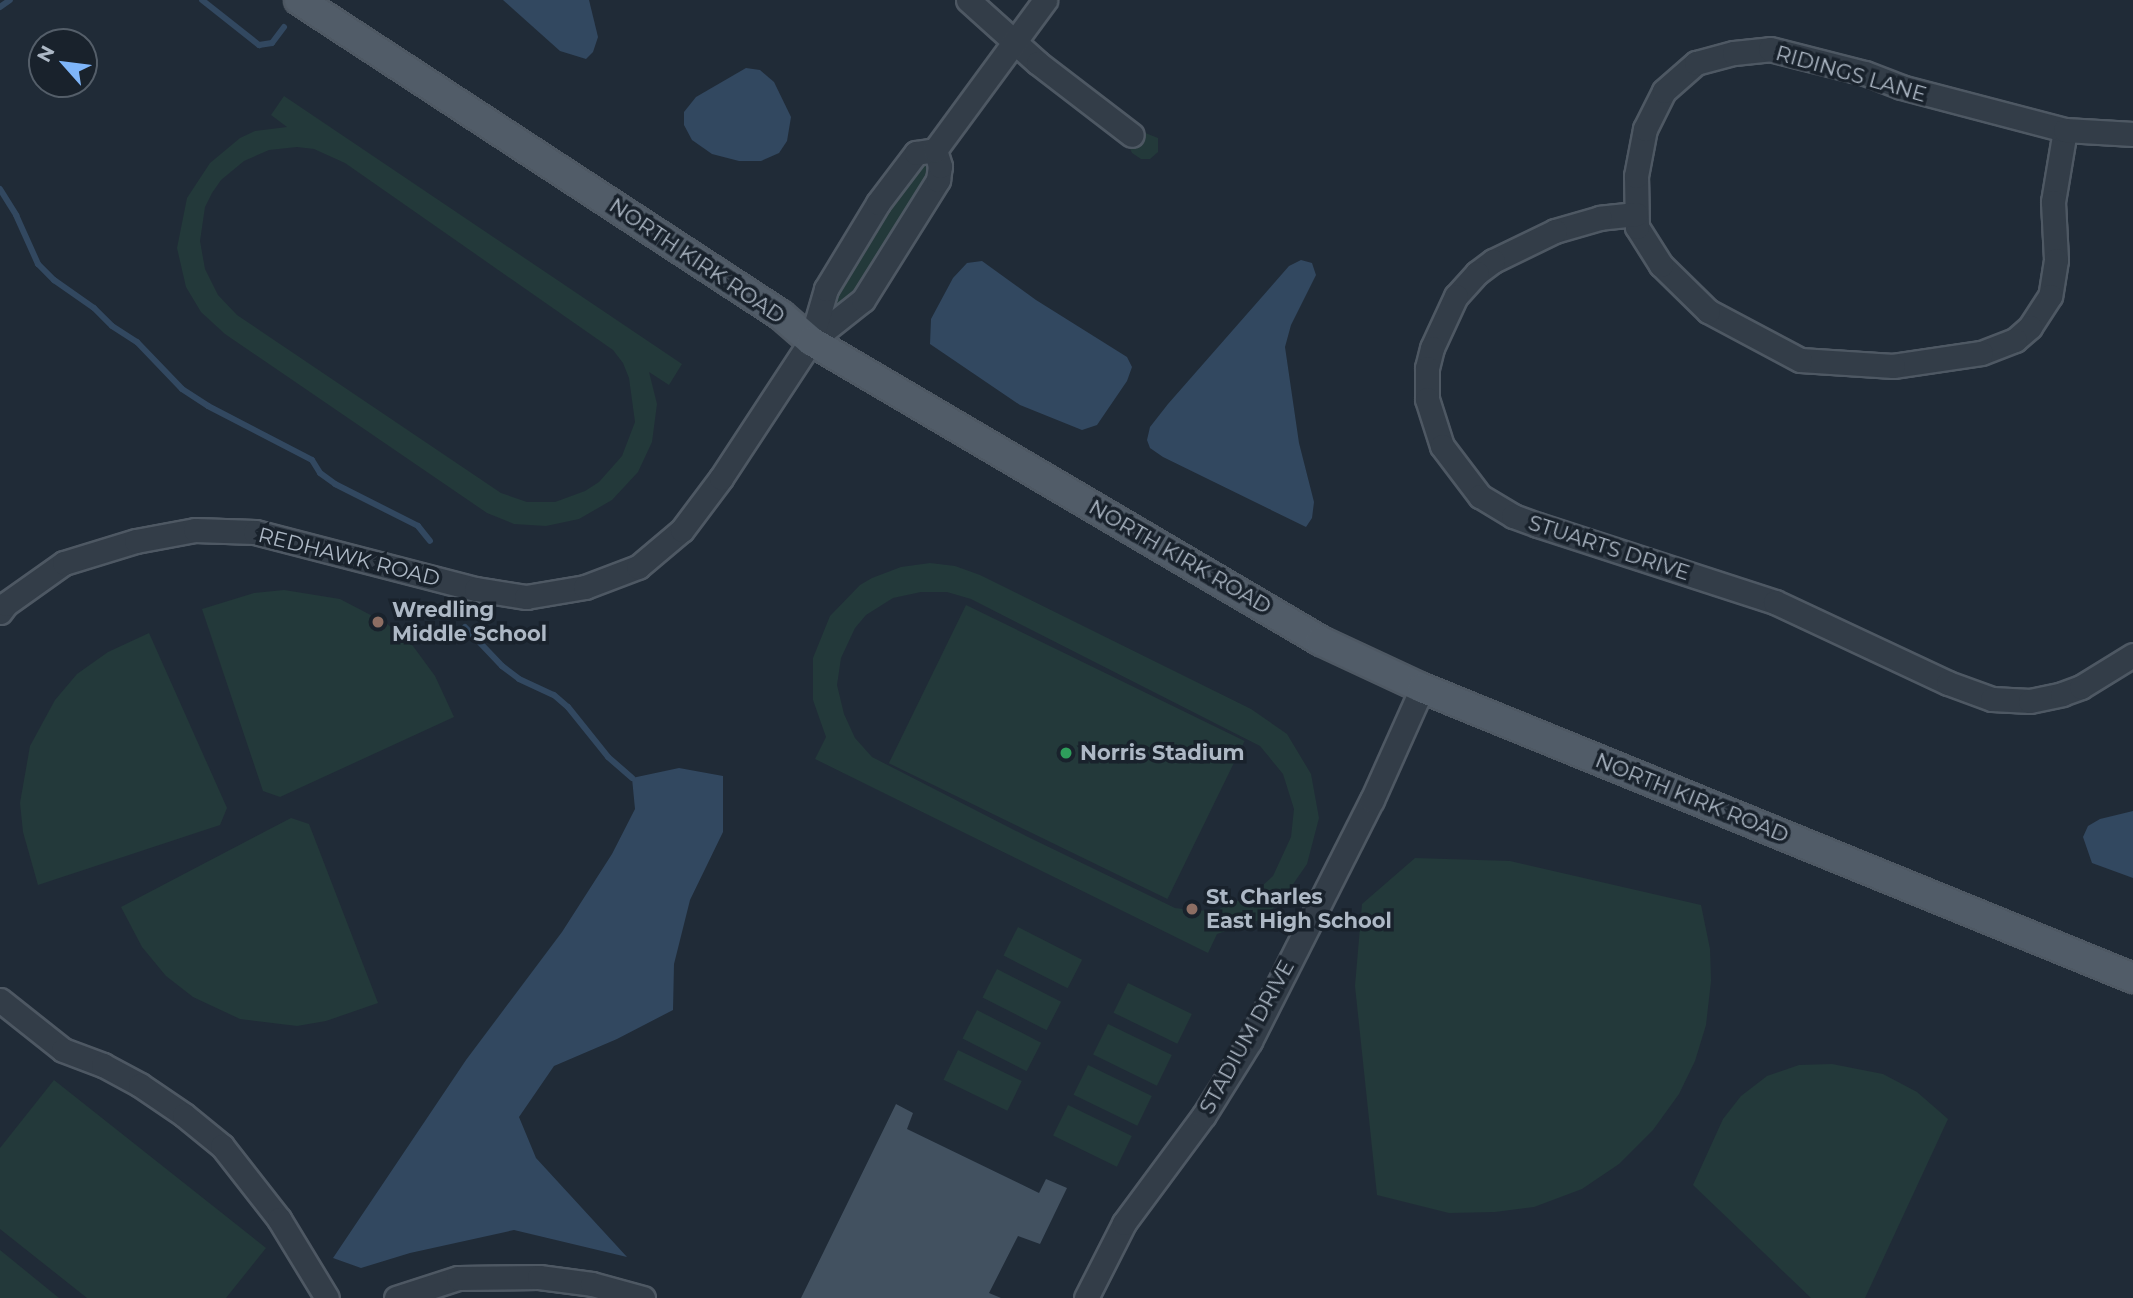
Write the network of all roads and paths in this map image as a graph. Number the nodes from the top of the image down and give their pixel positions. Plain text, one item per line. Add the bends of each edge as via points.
1 (299, 0) edge
2 (968, 0) edge
3 (1045, 0) edge
4 (1015, 41) junction
5 (2065, 130) junction
6 (2133, 134) edge
7 (1132, 135) dead end
8 (935, 150) junction
9 (1636, 214) junction
10 (811, 341) junction
11 (0, 612) edge
12 (2133, 655) edge
13 (1422, 688) junction
14 (2133, 978) edge
15 (0, 1000) edge
16 (327, 1298) edge
17 (396, 1298) edge
18 (643, 1298) edge
19 (1086, 1298) edge

1 - 10 main road, NORTH KIRK ROAD via 781,315
2 - 4 street
3 - 4 street
4 - 7 street
4 - 8 street
5 - 6 street, RIDINGS LANE
5 - 9 street, RIDINGS LANE via 1770,50 1734,53 1696,63 1664,91 1644,129 1636,176
5 - 9 street via 2053,202 2056,260 2050,296 2030,327 2015,340 1981,353 1893,366 1800,360 1708,311 1661,265 1637,227
8 - 10 street via 916,153 878,203 826,289
8 - 10 street via 938,180 863,300
9 - 12 street, STUARTS DRIVE via 1555,231 1493,261 1456,296 1432,348 1427,399 1442,446 1480,496 1538,526 1775,602 1992,699 2030,701 2062,694
10 - 11 street, REDHAWK ROAD via 682,530 638,567 585,587 526,597 476,589 255,532 195,530 136,541 64,563
10 - 13 main road, NORTH KIRK ROAD via 1321,641
13 - 14 main road, NORTH KIRK ROAD
13 - 19 street, STADIUM DRIVE via 1372,800 1250,1041 1124,1223
15 - 16 street via 63,1050 140,1085 222,1146 279,1219
17 - 18 street via 458,1278 539,1277 592,1284

